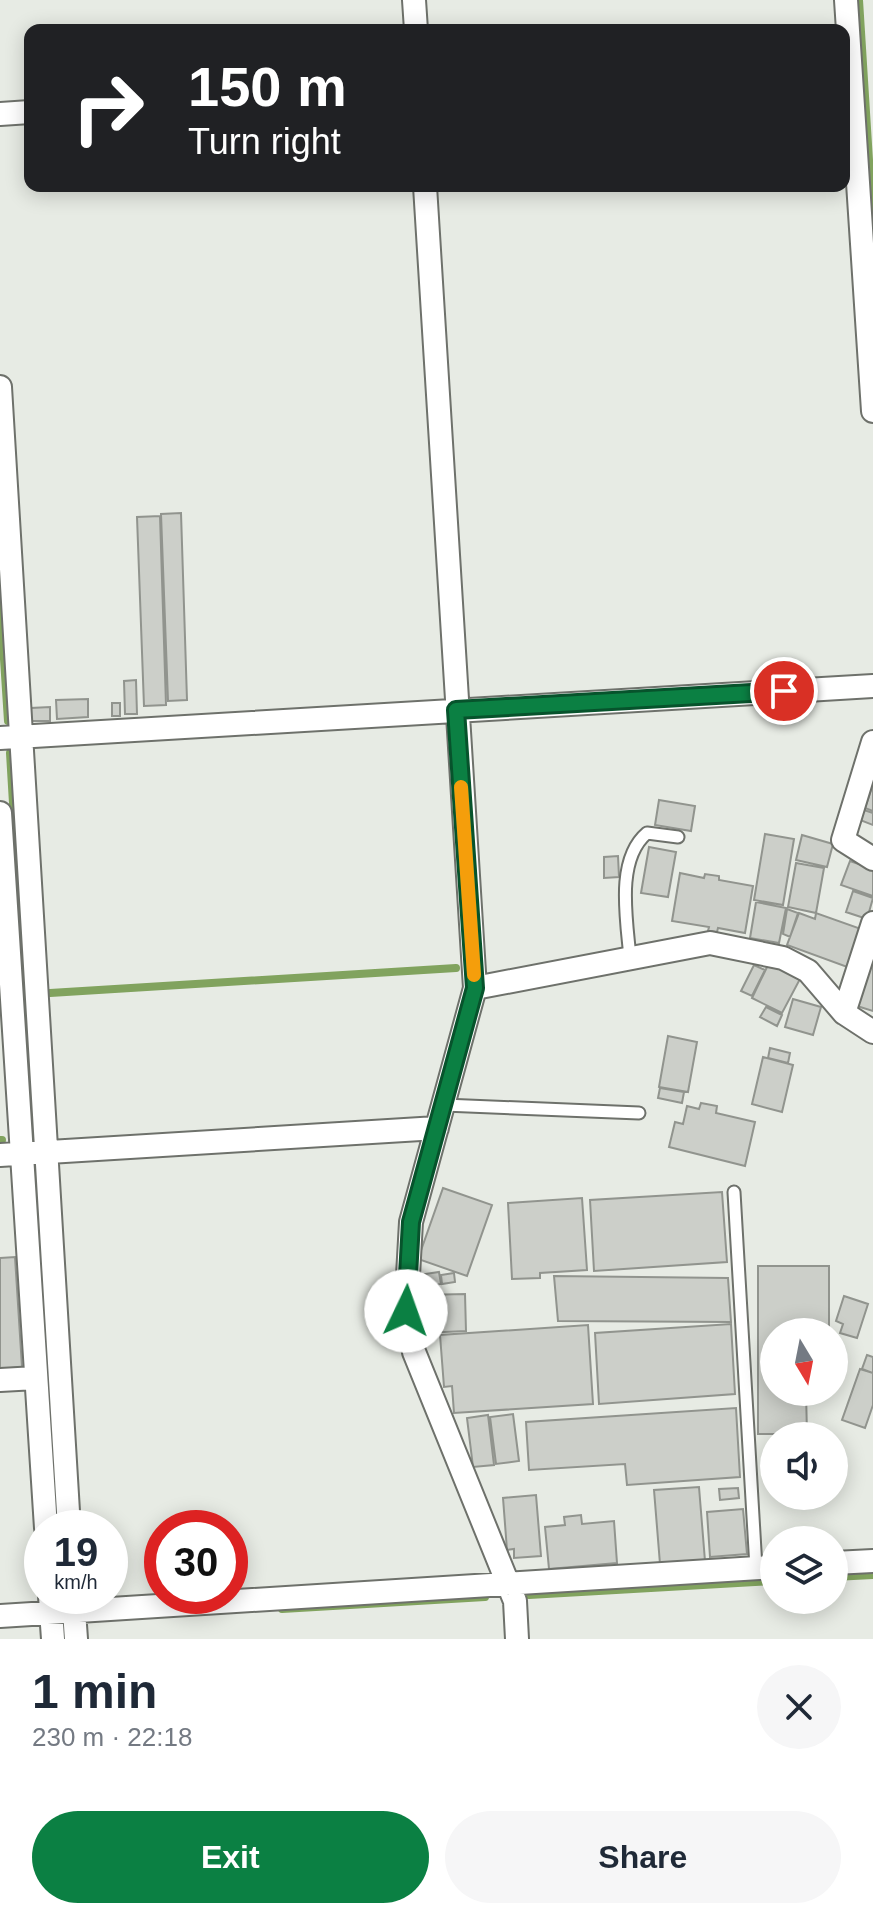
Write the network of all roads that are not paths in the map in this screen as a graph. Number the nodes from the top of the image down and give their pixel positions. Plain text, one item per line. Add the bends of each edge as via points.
1 (414, 0) edge
2 (846, 0) edge
3 (416, 24) edge
4 (848, 24) edge
5 (850, 61) edge
6 (24, 112) edge
7 (0, 114) edge
8 (425, 192) edge
9 (0, 387) edge
10 (873, 411) edge
11 (873, 686) edge
12 (456, 710) junction
13 (10, 737) edge
14 (873, 742) edge
15 (0, 813) edge
16 (678, 837) dead end
17 (873, 859) edge
18 (873, 923) edge
19 (630, 958) junction
20 (475, 988) junction
21 (844, 1013) junction
22 (873, 1032) edge
23 (444, 1105) junction
24 (639, 1113) dead end
25 (437, 1128) junction
26 (46, 1152) junction
27 (11, 1154) edge
28 (734, 1192) dead end
29 (36, 1378) junction
30 (0, 1380) edge
31 (45, 1510) edge
32 (68, 1510) edge
33 (762, 1526) edge
34 (873, 1561) edge
35 (848, 1562) edge
36 (760, 1567) edge
37 (508, 1582) junction
38 (128, 1601) edge
39 (24, 1610) edge
40 (52, 1614) edge
41 (75, 1614) edge
42 (0, 1616) edge
43 (53, 1639) edge
44 (76, 1639) edge
45 (517, 1639) edge

1 - 3 street
2 - 4 street
5 - 10 street
6 - 7 street
8 - 12 street
9 - 13 street
11 - 12 street
12 - 13 street
12 - 20 street
13 - 26 street
14 - 17 street via 843,840
15 - 27 street
16 - 19 lane via 647,833 638,840 624,885
18 - 21 street
19 - 20 street
19 - 21 street via 710,943 783,958 808,971
20 - 23 street
21 - 22 street
23 - 24 lane
23 - 25 street
25 - 26 street
25 - 37 street via 411,1222 406,1311 414,1352
26 - 27 street
26 - 32 street
27 - 29 street
28 - 33 lane
29 - 30 street
29 - 31 street
34 - 35 street
36 - 37 street
37 - 38 street
37 - 45 street
39 - 42 street
40 - 43 street
41 - 44 street

